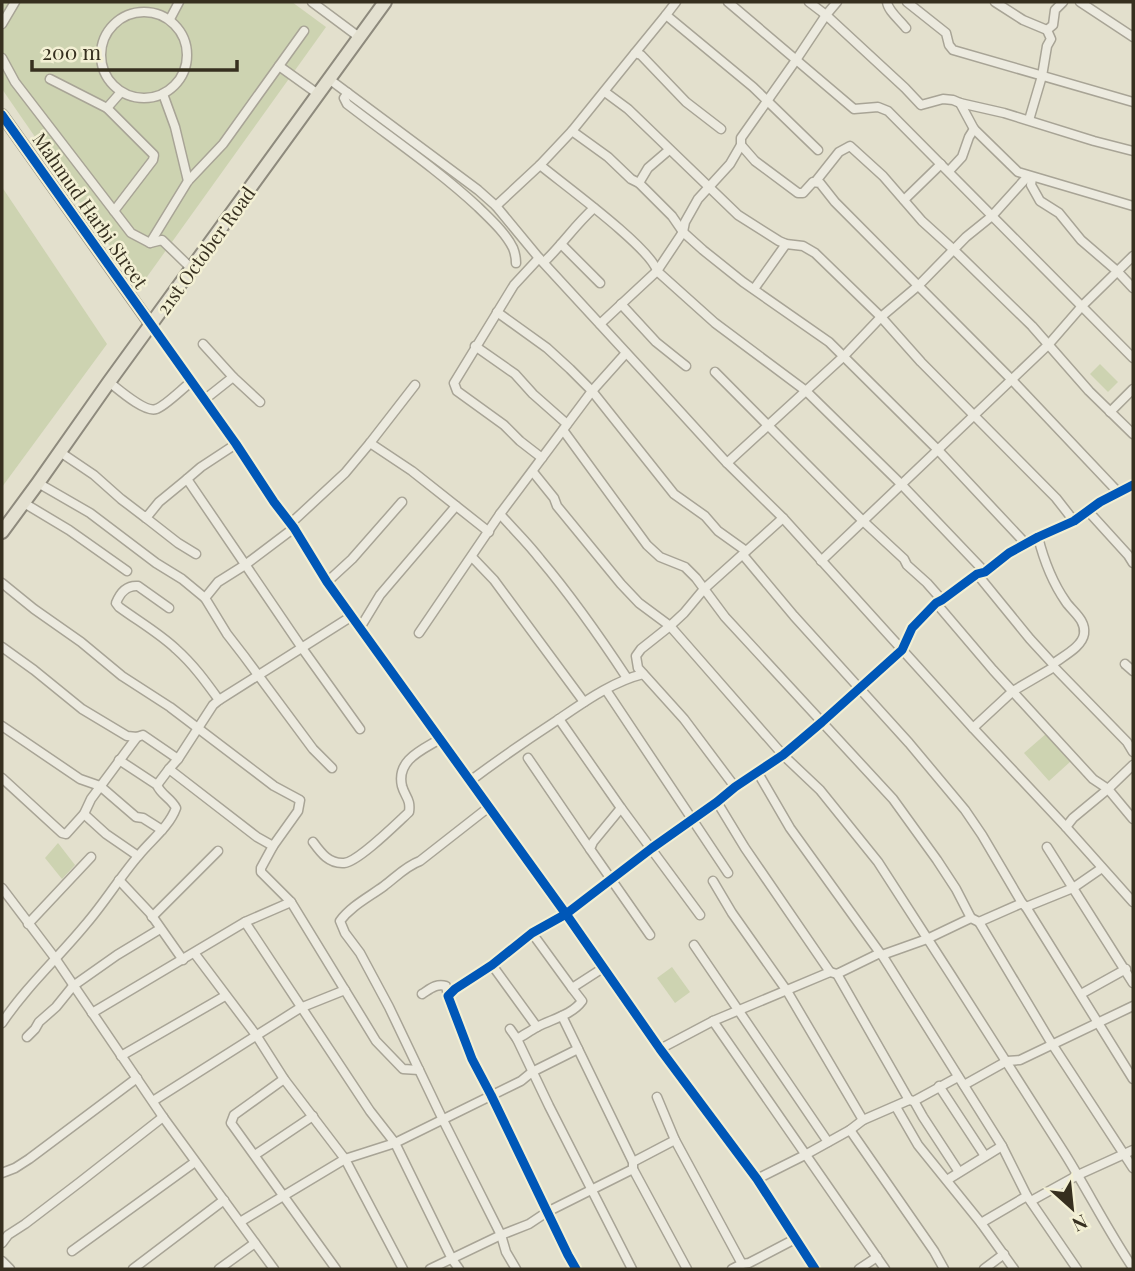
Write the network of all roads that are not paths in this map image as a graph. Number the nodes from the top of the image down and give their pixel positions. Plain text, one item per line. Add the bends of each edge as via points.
1 (15, 2) edge
2 (178, 2) edge
3 (312, 2) edge
4 (385, 2) edge
5 (676, 2) edge
6 (728, 2) edge
7 (809, 2) edge
8 (837, 2) edge
9 (887, 2) edge
10 (907, 2) edge
11 (995, 2) edge
12 (1063, 2) edge
13 (1080, 2) edge
14 (666, 15) junction
15 (826, 15) junction
16 (170, 19) junction
17 (2, 24) edge
18 (906, 28) dead end
19 (1047, 30) junction
20 (304, 31) dead end
21 (1132, 33) edge
22 (359, 37) junction
23 (635, 53) junction
24 (2, 58) edge
25 (796, 60) junction
26 (279, 66) junction
27 (1042, 76) junction
28 (50, 79) dead end
29 (329, 79) junction
30 (121, 92) junction
31 (605, 92) junction
32 (348, 93) junction
33 (163, 94) junction
34 (318, 94) junction
35 (767, 101) junction
36 (1133, 102) edge
37 (960, 103) junction
38 (107, 108) junction
39 (2, 115) edge
40 (1028, 120) junction
41 (721, 129) dead end
42 (974, 129) junction
43 (572, 131) junction
44 (741, 145) junction
45 (669, 150) junction
46 (818, 150) dead end
47 (1133, 151) edge
48 (941, 164) junction
49 (540, 165) junction
50 (948, 171) junction
51 (1030, 176) junction
52 (188, 181) junction
53 (816, 181) junction
54 (639, 183) junction
55 (708, 187) junction
56 (904, 200) junction
57 (496, 206) junction
58 (1133, 206) edge
59 (594, 208) junction
60 (114, 211) junction
61 (992, 216) junction
62 (683, 232) junction
63 (150, 243) junction
64 (561, 244) junction
65 (786, 244) junction
66 (954, 250) junction
67 (1133, 256) edge
68 (542, 260) junction
69 (516, 263) dead end
70 (192, 269) junction
71 (657, 271) junction
72 (1117, 271) junction
73 (600, 283) dead end
74 (919, 285) junction
75 (1133, 288) edge
76 (754, 289) junction
77 (621, 304) junction
78 (1083, 306) junction
79 (497, 312) junction
80 (881, 317) junction
81 (600, 324) junction
82 (151, 325) junction
83 (203, 344) dead end
84 (1049, 344) junction
85 (475, 346) junction
86 (626, 353) junction
87 (844, 356) junction
88 (1133, 358) edge
89 (686, 366) dead end
90 (716, 372) dead end
91 (233, 377) junction
92 (1011, 379) junction
93 (108, 382) junction
94 (191, 382) junction
95 (415, 385) dead end
96 (1133, 389) edge
97 (592, 391) junction
98 (806, 391) junction
99 (204, 400) junction
100 (260, 402) dead end
101 (1110, 412) junction
102 (975, 415) junction
103 (768, 425) junction
104 (565, 427) junction
105 (1133, 434) edge
106 (370, 443) junction
107 (236, 444) junction
108 (937, 449) junction
109 (60, 452) junction
110 (542, 458) junction
111 (727, 463) junction
112 (533, 472) junction
113 (187, 479) junction
114 (38, 483) junction
115 (901, 485) junction
116 (1132, 488) edge
117 (1118, 492) junction
118 (402, 502) dead end
119 (24, 503) junction
120 (456, 506) junction
121 (1088, 512) junction
122 (500, 514) junction
123 (146, 518) junction
124 (783, 518) junction
125 (863, 521) junction
126 (1074, 521) junction
127 (292, 526) junction
128 (489, 532) junction
129 (2, 533) edge
130 (1038, 537) junction
131 (1026, 544) junction
132 (744, 553) junction
133 (197, 554) dead end
134 (472, 557) junction
135 (821, 561) junction
136 (1133, 563) edge
137 (245, 565) junction
138 (127, 571) dead end
139 (981, 573) junction
140 (327, 582) junction
141 (2, 583) edge
142 (704, 589) junction
143 (205, 597) junction
144 (939, 602) junction
145 (169, 608) dead end
146 (352, 616) junction
147 (670, 626) junction
148 (360, 628) junction
149 (419, 633) dead end
150 (2, 647) edge
151 (303, 648) junction
152 (902, 650) junction
153 (1125, 664) dead end
154 (1054, 665) junction
155 (1133, 671) edge
156 (643, 674) junction
157 (259, 675) junction
158 (627, 678) junction
159 (860, 689) junction
160 (606, 690) junction
161 (1013, 691) junction
162 (219, 699) junction
163 (584, 702) junction
164 (559, 719) junction
165 (822, 722) junction
166 (2, 726) edge
167 (973, 728) junction
168 (197, 729) junction
169 (360, 729) dead end
170 (137, 737) junction
171 (440, 739) junction
172 (1133, 751) edge
173 (783, 755) junction
174 (528, 758) dead end
175 (178, 759) junction
176 (119, 760) junction
177 (1133, 765) edge
178 (332, 768) dead end
179 (169, 769) junction
180 (758, 774) junction
181 (2, 778) edge
182 (470, 781) junction
183 (157, 785) junction
184 (100, 786) junction
185 (735, 787) junction
186 (1108, 789) junction
187 (717, 802) junction
188 (489, 807) junction
189 (621, 808) junction
190 (84, 814) junction
191 (1133, 819) edge
192 (692, 820) junction
193 (1066, 827) junction
194 (162, 830) junction
195 (313, 842) dead end
196 (273, 846) junction
197 (1047, 847) dead end
198 (652, 848) junction
199 (590, 849) junction
200 (218, 851) dead end
201 (138, 856) junction
202 (91, 857) dead end
203 (1102, 869) junction
204 (728, 873) dead end
205 (612, 878) junction
206 (120, 880) junction
207 (713, 881) dead end
208 (2, 888) edge
209 (1073, 888) junction
210 (291, 902) junction
211 (1133, 902) edge
212 (1024, 905) junction
213 (566, 914) junction
214 (700, 915) dead end
215 (152, 917) junction
216 (975, 920) junction
217 (245, 922) junction
218 (28, 924) junction
219 (160, 929) junction
220 (532, 933) junction
221 (650, 934) dead end
222 (927, 939) junction
223 (694, 945) dead end
224 (195, 954) junction
225 (881, 954) junction
226 (55, 958) junction
227 (183, 960) junction
228 (492, 965) junction
229 (603, 968) junction
230 (1126, 969) junction
231 (834, 973) junction
232 (1133, 983) edge
233 (73, 986) junction
234 (572, 988) junction
235 (345, 990) junction
236 (787, 991) junction
237 (1081, 993) junction
238 (422, 994) dead end
239 (225, 996) junction
240 (448, 996) junction
241 (1133, 1006) edge
242 (300, 1008) junction
243 (739, 1011) junction
244 (92, 1013) junction
245 (562, 1016) junction
246 (713, 1021) junction
247 (2, 1023) edge
248 (1097, 1023) junction
249 (537, 1027) junction
250 (510, 1029) dead end
251 (256, 1035) junction
252 (27, 1037) dead end
253 (517, 1039) junction
254 (1052, 1044) junction
255 (578, 1049) junction
256 (660, 1049) junction
257 (121, 1056) junction
258 (1007, 1061) junction
259 (419, 1070) junction
260 (532, 1072) junction
261 (958, 1077) junction
262 (137, 1078) junction
263 (284, 1079) junction
264 (1133, 1079) edge
265 (964, 1085) junction
266 (939, 1086) junction
267 (491, 1095) junction
268 (657, 1097) dead end
269 (911, 1100) junction
270 (153, 1101) junction
271 (896, 1107) junction
272 (313, 1116) junction
273 (163, 1117) junction
274 (443, 1120) junction
275 (863, 1120) junction
276 (850, 1130) junction
277 (675, 1140) junction
278 (828, 1142) junction
279 (395, 1143) junction
280 (1002, 1146) junction
281 (1129, 1152) edge
282 (255, 1155) junction
283 (805, 1155) junction
284 (985, 1156) junction
285 (345, 1160) junction
286 (195, 1161) junction
287 (634, 1166) junction
288 (1133, 1168) edge
289 (2, 1172) edge
290 (959, 1172) junction
291 (1078, 1175) junction
292 (757, 1178) junction
293 (947, 1180) junction
294 (592, 1189) junction
295 (284, 1195) junction
296 (1029, 1198) junction
297 (224, 1200) junction
298 (547, 1212) junction
299 (240, 1222) junction
300 (981, 1223) junction
301 (502, 1235) junction
302 (795, 1239) junction
303 (2, 1242) edge
304 (254, 1243) junction
305 (72, 1251) dead end
306 (1004, 1254) junction
307 (877, 1257) junction
308 (452, 1259) junction
309 (2, 1261) edge
310 (748, 1265) edge
311 (1133, 1268) edge
312 (10, 1269) edge
313 (133, 1269) edge
314 (219, 1269) edge
315 (274, 1269) edge
316 (336, 1269) edge
317 (403, 1269) edge
318 (430, 1269) edge
319 (459, 1269) edge
320 (516, 1269) edge
321 (576, 1269) edge
322 (632, 1269) edge
323 (687, 1269) edge
324 (732, 1269) edge
325 (816, 1269) edge
326 (859, 1269) edge
327 (886, 1269) edge
328 (944, 1269) edge
329 (984, 1269) edge
330 (1014, 1269) edge
331 (1077, 1269) edge

1 - 17 street
2 - 16 street
3 - 22 street
4 - 22 main road, 21st October Road
5 - 14 street
6 - 25 street
7 - 15 street
8 - 15 street
9 - 18 street
10 - 27 street via 942,27 953,50
11 - 19 street
12 - 19 street
13 - 21 street
14 - 23 street
14 - 35 street
15 - 25 street
15 - 37 street via 921,105 943,99
16 - 30 street via 136,12 108,31 102,64 112,85
16 - 33 street via 184,37 188,59 184,73
19 - 27 street via 1051,39
20 - 26 street
22 - 29 main road, 21st October Road
23 - 31 street
23 - 41 street
24 - 60 street via 15,82
25 - 35 street
25 - 48 street via 854,109 888,111
26 - 34 street
26 - 52 street via 223,144
27 - 36 street
27 - 40 street
28 - 38 street
29 - 32 street
29 - 34 main road, 21st October Road
30 - 33 street via 149,98
30 - 38 street
31 - 43 street
31 - 45 street
32 - 57 street
32 - 69 street via 344,98 347,104 428,164 491,219 512,245
33 - 52 street
34 - 70 main road, 21st October Road
35 - 44 street via 741,138
35 - 46 street
37 - 40 street
37 - 42 street
38 - 60 street via 154,157
39 - 82 street, Mahmud Harbi Street
40 - 47 street
42 - 50 street via 962,157
42 - 51 street via 1018,172
43 - 49 street
43 - 54 street
44 - 53 street via 798,193
44 - 55 street
45 - 54 street via 648,167
45 - 55 street
48 - 50 street
48 - 56 street
49 - 57 street
49 - 59 street
50 - 61 street
51 - 58 street
51 - 61 street
51 - 72 street via 1040,201 1059,213 1081,240
52 - 63 street
53 - 56 street via 839,152 850,146
53 - 74 street
54 - 62 street
55 - 62 street
55 - 65 street via 738,215
56 - 66 street
57 - 68 street
59 - 64 street
59 - 71 street via 642,250
60 - 63 street via 131,233
61 - 66 street
61 - 78 street
62 - 71 street
62 - 76 street
63 - 70 street via 162,240
64 - 68 street
64 - 73 street
65 - 76 street
65 - 80 street via 815,253
66 - 74 street
66 - 84 street
67 - 72 street
68 - 79 street via 514,285
68 - 81 street
70 - 82 main road, 21st October Road
71 - 77 street
71 - 98 street via 715,323
72 - 75 street
72 - 78 street
74 - 80 street
74 - 92 street
76 - 87 street via 818,332
77 - 81 street
77 - 89 street
78 - 84 street
78 - 88 street
79 - 85 street
79 - 97 street via 547,348
80 - 87 street
80 - 102 street
81 - 86 street
82 - 93 main road, 21st October Road
82 - 94 street
83 - 91 street
84 - 92 street
84 - 101 street
85 - 104 street via 515,374
85 - 110 street via 454,383 457,391
86 - 97 street
86 - 111 street
87 - 98 street
87 - 108 street
90 - 103 street
91 - 99 street
91 - 100 street
92 - 102 street
92 - 117 street
93 - 94 street via 151,410
93 - 109 main road, 21st October Road
94 - 99 street
95 - 106 street
96 - 101 street
97 - 104 street
97 - 132 street via 674,494
98 - 103 street
98 - 115 street
99 - 107 street
101 - 105 street
102 - 108 street
102 - 126 street
103 - 111 street
103 - 125 street
104 - 110 street
104 - 142 street via 647,545 660,557 685,567
106 - 120 street
106 - 127 street
107 - 113 street
107 - 127 street
108 - 115 street
108 - 131 street
109 - 114 main road, 21st October Road
109 - 123 street
110 - 112 street
111 - 124 street
112 - 122 street
112 - 147 street via 621,584
113 - 123 street
113 - 137 street
114 - 119 main road, 21st October Road
114 - 143 street via 90,513
115 - 125 street
115 - 139 street
116 - 117 street
117 - 121 street
118 - 140 street
119 - 129 main road, 21st October Road
119 - 138 street
120 - 128 street
120 - 148 street via 380,595
121 - 126 street
121 - 136 street
122 - 128 street
122 - 158 street via 539,556
123 - 133 street
124 - 132 street
124 - 135 street
125 - 135 street
125 - 144 street via 927,583
126 - 130 street
127 - 137 street
127 - 140 street
128 - 134 street
130 - 131 street
130 - 154 street via 1055,586 1081,618 1085,633
131 - 139 street
132 - 142 street
132 - 159 street
134 - 149 street
134 - 163 street
135 - 152 street
137 - 143 street via 218,582
137 - 151 street
139 - 144 street
139 - 154 street
140 - 146 street
141 - 168 street
142 - 147 street
142 - 165 street
143 - 157 street
144 - 152 street via 912,628
144 - 161 street
145 - 162 street via 131,585 116,603 176,649
146 - 148 street
146 - 151 street
147 - 156 street via 636,656
147 - 173 street
148 - 171 street
150 - 170 street via 82,709 127,736
151 - 157 street
151 - 169 street
152 - 159 street
152 - 167 street
153 - 155 street
154 - 161 street
154 - 172 street
156 - 158 street
156 - 185 street
157 - 162 street
157 - 178 street
158 - 160 street
159 - 165 street
159 - 212 street via 965,810
160 - 163 street
160 - 192 street
161 - 167 street
161 - 186 street via 1093,779
162 - 168 street
163 - 164 street
164 - 182 street
164 - 189 street
165 - 173 street
165 - 216 street via 900,807
166 - 184 street via 80,779
167 - 193 street
168 - 175 street
168 - 196 street via 300,800 298,811
170 - 175 street via 143,735
170 - 176 street
171 - 182 street
171 - 195 street via 406,761 401,773 409,812 354,859 342,863 324,857
173 - 180 street
173 - 222 street via 820,790 863,842
174 - 199 street
175 - 179 street
176 - 183 street
176 - 184 street
177 - 186 street
179 - 183 street
179 - 196 street
180 - 185 street
180 - 225 street via 790,828
181 - 190 street via 62,833
182 - 188 street
183 - 194 street via 176,808
184 - 190 street
184 - 194 street via 136,817
185 - 187 street
186 - 191 street
186 - 193 street
187 - 192 street
187 - 231 street
188 - 213 street
188 - 259 street via 340,921
189 - 198 street
189 - 199 street
190 - 201 street
192 - 198 street
192 - 204 street
193 - 203 street
194 - 201 street
196 - 210 street via 261,870
197 - 209 street
198 - 205 street
198 - 214 street
199 - 205 street
200 - 215 street
201 - 206 street
202 - 218 street
203 - 209 street
203 - 211 street
205 - 213 street
205 - 221 street
206 - 215 street
206 - 226 street
207 - 236 street
208 - 218 street
209 - 212 street
209 - 230 street
210 - 217 street
210 - 235 street
212 - 216 street
212 - 237 street
213 - 220 street
213 - 229 street
215 - 219 street
216 - 222 street
216 - 254 street
217 - 224 street
217 - 242 street
218 - 226 street
219 - 227 street
219 - 233 street
220 - 228 street
220 - 234 street
222 - 225 street
222 - 258 street
223 - 243 street
224 - 227 street
224 - 239 street
225 - 231 street
225 - 261 street
226 - 233 street
226 - 247 street
227 - 244 street
228 - 240 street
228 - 249 street
229 - 234 street
229 - 256 street
230 - 232 street
230 - 237 street
231 - 236 street
231 - 269 street
233 - 244 street
233 - 252 street
234 - 245 street via 582,1003
235 - 242 street
235 - 259 street via 394,1061 402,1069
236 - 243 street
236 - 275 street
237 - 248 street
238 - 240 street via 441,984
239 - 251 street
239 - 257 street
240 - 267 street
241 - 248 street
242 - 251 street
242 - 279 street
243 - 246 street
243 - 278 street
244 - 257 street
245 - 249 street
245 - 255 street
246 - 256 street
246 - 283 street
248 - 254 street
248 - 264 street
249 - 253 street
250 - 253 street
251 - 263 street
251 - 270 street
253 - 260 street
254 - 258 street via 1020,1060
254 - 281 street
255 - 260 street
255 - 287 street
256 - 292 street
257 - 262 street
258 - 265 street
258 - 291 street
259 - 274 street
260 - 267 street
260 - 294 street
261 - 265 street
261 - 266 street
262 - 270 street
262 - 289 street via 29,1159
263 - 272 street
263 - 282 street via 232,1119
265 - 280 street
266 - 269 street
266 - 284 street
267 - 274 street
267 - 298 street
268 - 277 street
269 - 271 street
269 - 290 street
270 - 273 street
271 - 275 street
271 - 293 street via 918,1145
272 - 282 street
272 - 285 street
273 - 286 street
273 - 303 street
274 - 279 street
274 - 301 street
275 - 276 street
276 - 278 street
276 - 328 street
277 - 287 street
277 - 310 street
278 - 283 street
279 - 285 street
279 - 308 street
280 - 284 street
280 - 296 street
281 - 288 street
281 - 291 street
282 - 295 street
283 - 292 street
283 - 307 street
284 - 290 street
285 - 295 street
285 - 317 street
286 - 297 street
286 - 305 street
287 - 294 street
287 - 323 street
290 - 293 street
291 - 296 street
291 - 311 street
292 - 302 street
293 - 300 street
294 - 298 street
294 - 322 street
295 - 299 street
295 - 316 street
296 - 300 street
296 - 331 street
297 - 299 street
297 - 313 street
298 - 301 street
298 - 321 street
299 - 304 street
300 - 306 street
301 - 308 street
301 - 320 street
302 - 310 street
302 - 325 street
304 - 314 street
304 - 315 street
306 - 329 street
306 - 330 street
307 - 326 street
307 - 327 street
308 - 318 street
308 - 319 street
309 - 312 street
310 - 324 street

